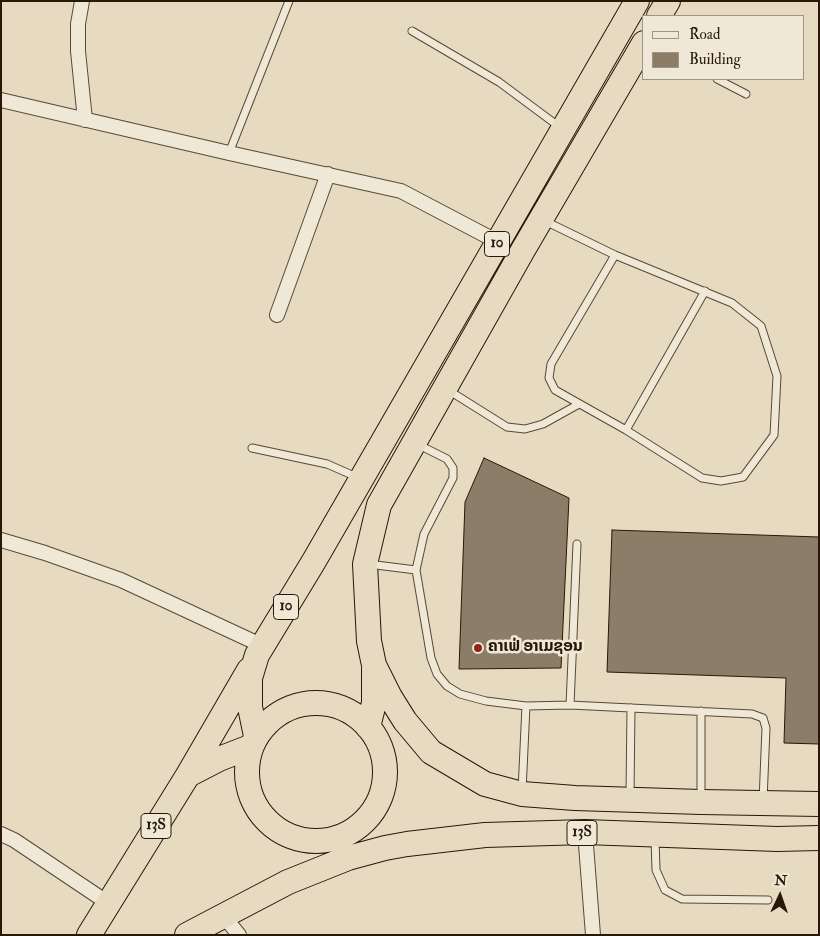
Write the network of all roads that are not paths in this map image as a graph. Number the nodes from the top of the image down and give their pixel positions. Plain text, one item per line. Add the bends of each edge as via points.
1 (82, 1) edge
2 (289, 1) edge
3 (637, 1) edge
4 (668, 1) edge
5 (660, 15) edge
6 (412, 30) dead end
7 (642, 46) edge
8 (719, 80) edge
9 (746, 94) dead end
10 (1, 100) edge
11 (86, 120) junction
12 (563, 129) junction
13 (229, 153) junction
14 (328, 174) junction
15 (542, 219) junction
16 (498, 242) junction
17 (615, 255) junction
18 (705, 291) junction
19 (277, 315) dead end
20 (445, 389) junction
21 (579, 404) junction
22 (626, 430) junction
23 (415, 443) junction
24 (252, 448) dead end
25 (361, 478) junction
26 (1, 540) edge
27 (577, 544) dead end
28 (365, 564) junction
29 (416, 570) junction
30 (260, 651) junction
31 (374, 665) junction
32 (570, 705) junction
33 (526, 706) junction
34 (631, 708) junction
35 (701, 711) junction
36 (373, 735) junction
37 (253, 742) junction
38 (431, 752) junction
39 (188, 775) junction
40 (522, 794) junction
41 (629, 800) junction
42 (701, 802) junction
43 (763, 803) junction
44 (819, 804) edge
45 (351, 831) junction
46 (585, 832) junction
47 (1, 834) edge
48 (655, 835) junction
49 (819, 838) edge
50 (323, 840) junction
51 (407, 844) junction
52 (288, 882) junction
53 (768, 900) dead end
54 (108, 903) junction
55 (224, 914) junction
56 (89, 935) edge
57 (187, 935) edge
58 (238, 935) edge
59 (593, 935) edge

1 - 11 street via 78,51
2 - 13 lane
3 - 12 highway, 10
4 - 5 highway
6 - 12 lane via 499,82
7 - 15 highway, 10
8 - 9 lane
10 - 11 street
11 - 13 street
12 - 16 highway, 10
13 - 14 street
14 - 16 street via 401,191
14 - 19 street
15 - 17 lane
15 - 20 highway, 10
16 - 25 highway, 10
17 - 18 lane
17 - 21 lane via 551,364 549,378 554,390
18 - 22 lane
18 - 22 lane via 732,303 761,326 777,376 774,435 743,477 721,482 702,478
20 - 21 lane via 507,427 525,429 543,424
20 - 23 highway, 10
21 - 22 lane
23 - 28 highway, 10 via 379,505
23 - 29 lane via 447,459 453,468 453,478 424,534
24 - 25 lane via 327,464
25 - 30 highway, 10
26 - 30 street via 121,580
27 - 32 lane
28 - 29 lane
28 - 31 highway, 10 via 369,641
29 - 33 lane via 431,658 437,674 460,694
30 - 37 highway, 10 via 250,678
30 - 39 highway, 10
31 - 36 highway, 10
31 - 38 highway, 10 via 405,720
32 - 33 lane
32 - 34 lane
33 - 40 lane
34 - 35 lane
34 - 41 lane
35 - 42 lane
35 - 43 lane via 752,714 763,718 766,728
36 - 37 highway via 354,714 338,706 300,704 268,722
36 - 38 highway, 13S
36 - 45 highway via 383,757 384,786 372,812
37 - 39 highway
37 - 50 highway via 246,767 248,787 255,806 268,822 284,833 303,840
38 - 40 highway, 13S via 485,784
39 - 54 highway, 13S
40 - 41 highway, 13S
41 - 42 highway, 13S
42 - 43 highway, 13S
43 - 44 highway, 13S
45 - 50 highway
45 - 51 highway, 13S via 376,840
46 - 48 highway, 13S
46 - 51 highway, 13S via 485,834
46 - 59 street
47 - 54 street
48 - 49 highway, 13S
48 - 53 lane via 656,870 664,890 682,899
50 - 52 highway, 13S via 312,858
51 - 52 highway, 13S via 348,858
52 - 55 highway, 13S
54 - 56 highway, 13S
55 - 57 highway, 13S
55 - 58 street

